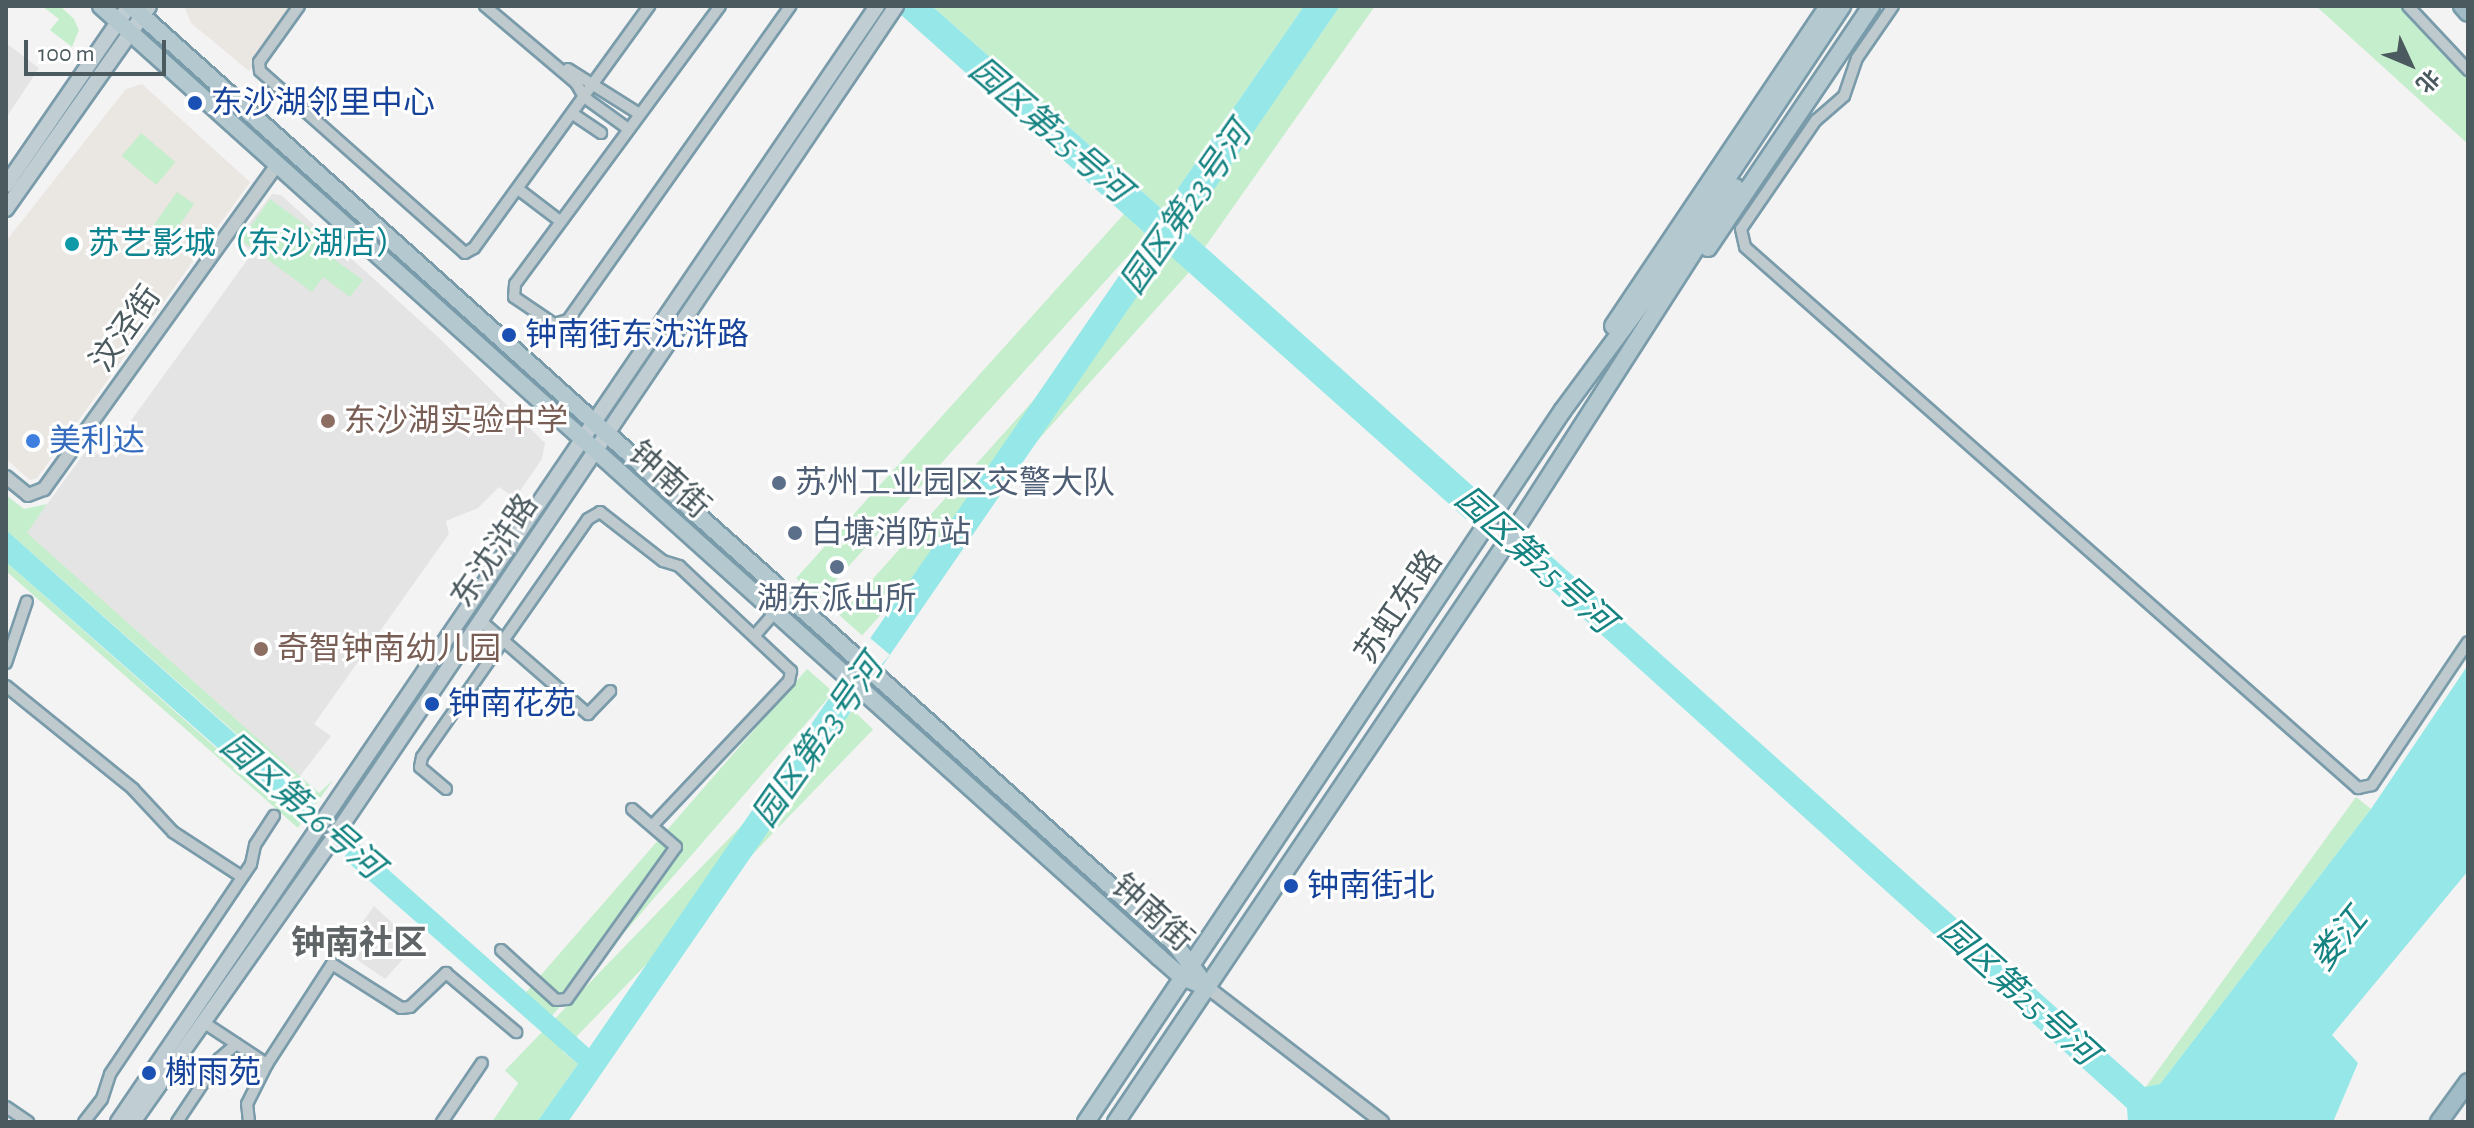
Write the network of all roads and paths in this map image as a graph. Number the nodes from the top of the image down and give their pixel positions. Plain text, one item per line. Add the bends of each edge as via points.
1 (101, 6) edge
2 (299, 6) edge
3 (485, 6) edge
4 (649, 6) edge
5 (720, 6) edge
6 (790, 6) edge
7 (877, 6) edge
8 (1828, 6) edge
9 (1842, 6) edge
10 (1855, 6) edge
11 (1871, 6) edge
12 (1893, 6) edge
13 (2408, 6) edge
14 (2462, 6) edge
15 (895, 7) edge
16 (138, 8) edge
17 (2468, 13) edge
18 (125, 27) junction
19 (532, 48) junction
20 (2468, 70) edge
21 (596, 82) junction
22 (584, 97) junction
23 (638, 113) junction
24 (573, 114) junction
25 (627, 128) junction
26 (601, 133) dead end
27 (278, 163) junction
28 (6, 185) edge
29 (518, 189) junction
30 (6, 209) edge
31 (560, 221) junction
32 (1656, 315) junction
33 (1563, 410) junction
34 (602, 429) junction
35 (590, 447) junction
36 (6, 477) edge
37 (27, 601) dead end
38 (775, 612) junction
39 (481, 621) junction
40 (756, 634) junction
41 (507, 639) junction
42 (2468, 642) edge
43 (6, 663) edge
44 (6, 686) edge
45 (610, 691) dead end
46 (446, 789) dead end
47 (632, 809) dead end
48 (274, 816) dead end
49 (336, 821) junction
50 (653, 825) junction
51 (322, 841) junction
52 (242, 877) junction
53 (501, 950) dead end
54 (1193, 962) junction
55 (1182, 977) junction
56 (1207, 987) junction
57 (206, 1024) junction
58 (516, 1032) dead end
59 (236, 1044) junction
60 (482, 1063) dead end
61 (267, 1064) junction
62 (2468, 1082) edge
63 (6, 1107) edge
64 (28, 1122) edge
65 (84, 1122) edge
66 (118, 1122) edge
67 (133, 1122) edge
68 (177, 1122) edge
69 (249, 1122) edge
70 (442, 1122) edge
71 (1086, 1122) edge
72 (1116, 1122) edge
73 (1382, 1122) edge
74 (2439, 1122) edge

1 - 18 main road, 钟南街
2 - 29 street via 259,62 260,71 459,251 474,248
3 - 19 street
4 - 21 street
5 - 23 street
6 - 31 street via 659,195 568,320 558,325 513,292
7 - 34 main road, 东沈浒路
8 - 33 main road via 1582,371
9 - 33 main road, 苏虹东路 via 1660,279
10 - 32 main road, 苏虹东路
11 - 32 main road via 1676,296
12 - 42 street via 1857,58 1844,96 1816,120 1741,229 1741,243 2358,788 2372,785
13 - 20 street
14 - 17 highway
15 - 34 main road, 东沈浒路
16 - 18 main road
16 - 34 main road, 钟南街
18 - 27 main road, 钟南街
18 - 28 main road
18 - 30 main road
19 - 21 street
19 - 22 street via 576,83
21 - 22 street
21 - 23 street
22 - 24 street
22 - 25 street
23 - 25 street
24 - 26 street
24 - 29 street
25 - 31 street
27 - 35 main road, 钟南街
27 - 36 street, 汶泾街 via 44,489 28,495
29 - 31 street
32 - 56 main road, 苏虹东路
33 - 54 main road, 苏虹东路
34 - 35 main road, 东沈浒路
34 - 54 main road, 钟南街
35 - 38 main road, 钟南街
35 - 39 main road, 东沈浒路
35 - 49 main road, 东沈浒路
37 - 43 street
38 - 40 street
38 - 55 main road, 钟南街
39 - 41 street
39 - 49 main road, 东沈浒路
40 - 41 street via 679,566 663,561 600,512 588,519
40 - 50 street via 789,666 789,681
41 - 45 street via 588,714
41 - 46 street via 420,762
44 - 52 street via 133,789 173,832
47 - 50 street
48 - 52 street
49 - 51 main road, 东沈浒路
50 - 53 street via 676,847 567,999 556,1000
51 - 57 main road, 东沈浒路
51 - 66 main road, 东沈浒路
52 - 65 street via 110,1074 102,1099
54 - 55 main road, 苏虹东路
54 - 56 main road, 钟南街
55 - 56 main road, 钟南街
55 - 71 main road, 苏虹东路
56 - 72 main road, 苏虹东路
56 - 73 street, 钟南街
57 - 59 street
57 - 67 main road, 东沈浒路
58 - 61 street via 446,973 410,1007 401,1008 332,964
59 - 61 street
59 - 68 street via 219,1059
60 - 70 street
61 - 69 street via 247,1104
62 - 74 highway
63 - 64 street

